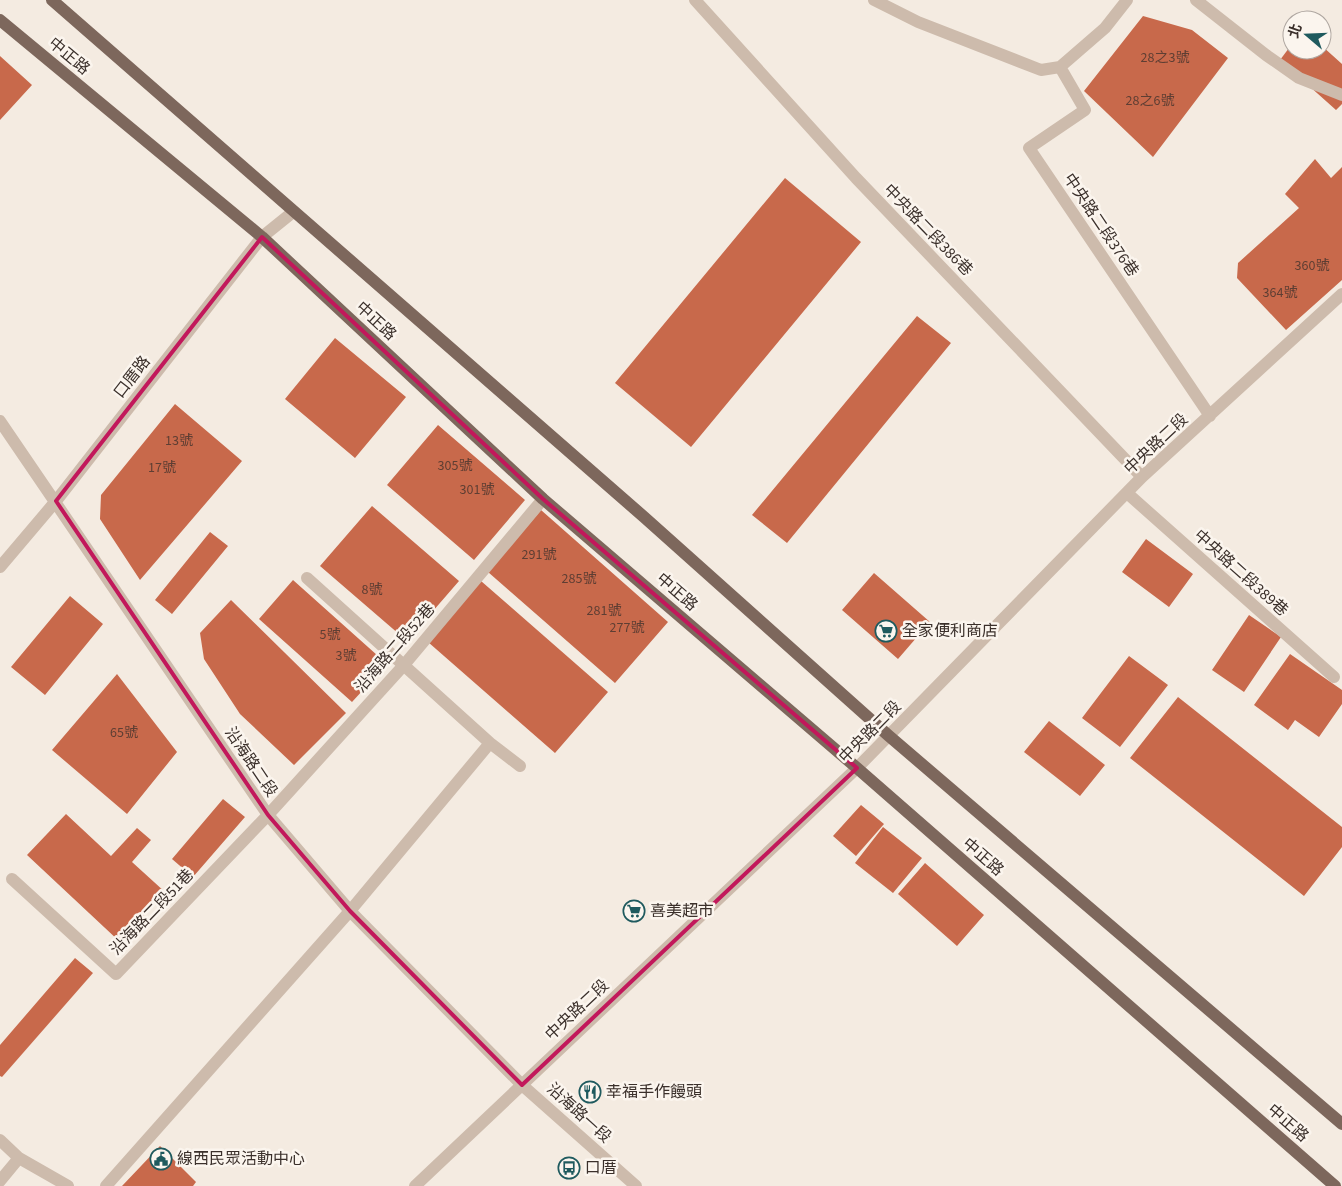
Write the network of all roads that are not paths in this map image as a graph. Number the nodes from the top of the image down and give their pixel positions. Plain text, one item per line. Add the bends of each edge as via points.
1 (52, 0) edge
2 (695, 0) edge
3 (874, 0) edge
4 (1127, 0) edge
5 (1196, 0) edge
6 (0, 20) edge
7 (1060, 67) junction
8 (1342, 95) edge
9 (293, 212) junction
10 (262, 237) junction
11 (1342, 294) edge
12 (1210, 416) junction
13 (0, 421) edge
14 (1142, 478) junction
15 (1127, 493) junction
16 (543, 499) junction
17 (56, 501) junction
18 (0, 567) edge
19 (307, 578) dead end
20 (404, 665) junction
21 (1334, 678) dead end
22 (889, 736) junction
23 (490, 743) junction
24 (520, 766) dead end
25 (857, 768) junction
26 (268, 815) junction
27 (12, 878) dead end
28 (350, 912) junction
29 (522, 1085) junction
30 (1342, 1124) edge
31 (0, 1140) edge
32 (18, 1158) junction
33 (0, 1181) edge
34 (68, 1186) edge
35 (106, 1186) edge
36 (415, 1186) edge
37 (636, 1186) edge
38 (1335, 1186) edge

1 - 9 main road, 中正路
2 - 14 street, 中央路二段386巷 via 856,178
3 - 7 street via 918,22 1041,70
4 - 7 street via 1105,28
5 - 8 street via 1298,78
6 - 10 main road, 中正路
7 - 12 street, 中央路二段376巷 via 1085,110 1029,148
9 - 10 street, 口厝路
9 - 22 main road, 中正路 via 636,510
10 - 16 main road, 中正路
10 - 17 street, 口厝路
11 - 12 street, 中央路二段
12 - 14 street, 中央路二段
13 - 17 street, 沿海路二段
14 - 15 street, 中央路二段
15 - 21 street, 中央路二段389巷
15 - 22 street, 中央路二段
16 - 20 street, 沿海路二段52巷
16 - 25 main road, 中正路
17 - 18 street, 口厝路
17 - 26 street, 沿海路二段
19 - 20 street
20 - 23 street
20 - 26 street, 沿海路二段52巷
22 - 25 street, 中央路二段
22 - 30 main road, 中正路
23 - 24 street
23 - 28 street
25 - 29 street, 中央路二段
25 - 38 main road, 中正路
26 - 27 street, 沿海路二段51巷 via 116,974
26 - 28 street, 沿海路二段
28 - 29 street, 沿海路二段
28 - 35 street
29 - 36 street, 中央路二段
29 - 37 street, 沿海路一段
31 - 32 street
32 - 33 street
32 - 34 street

